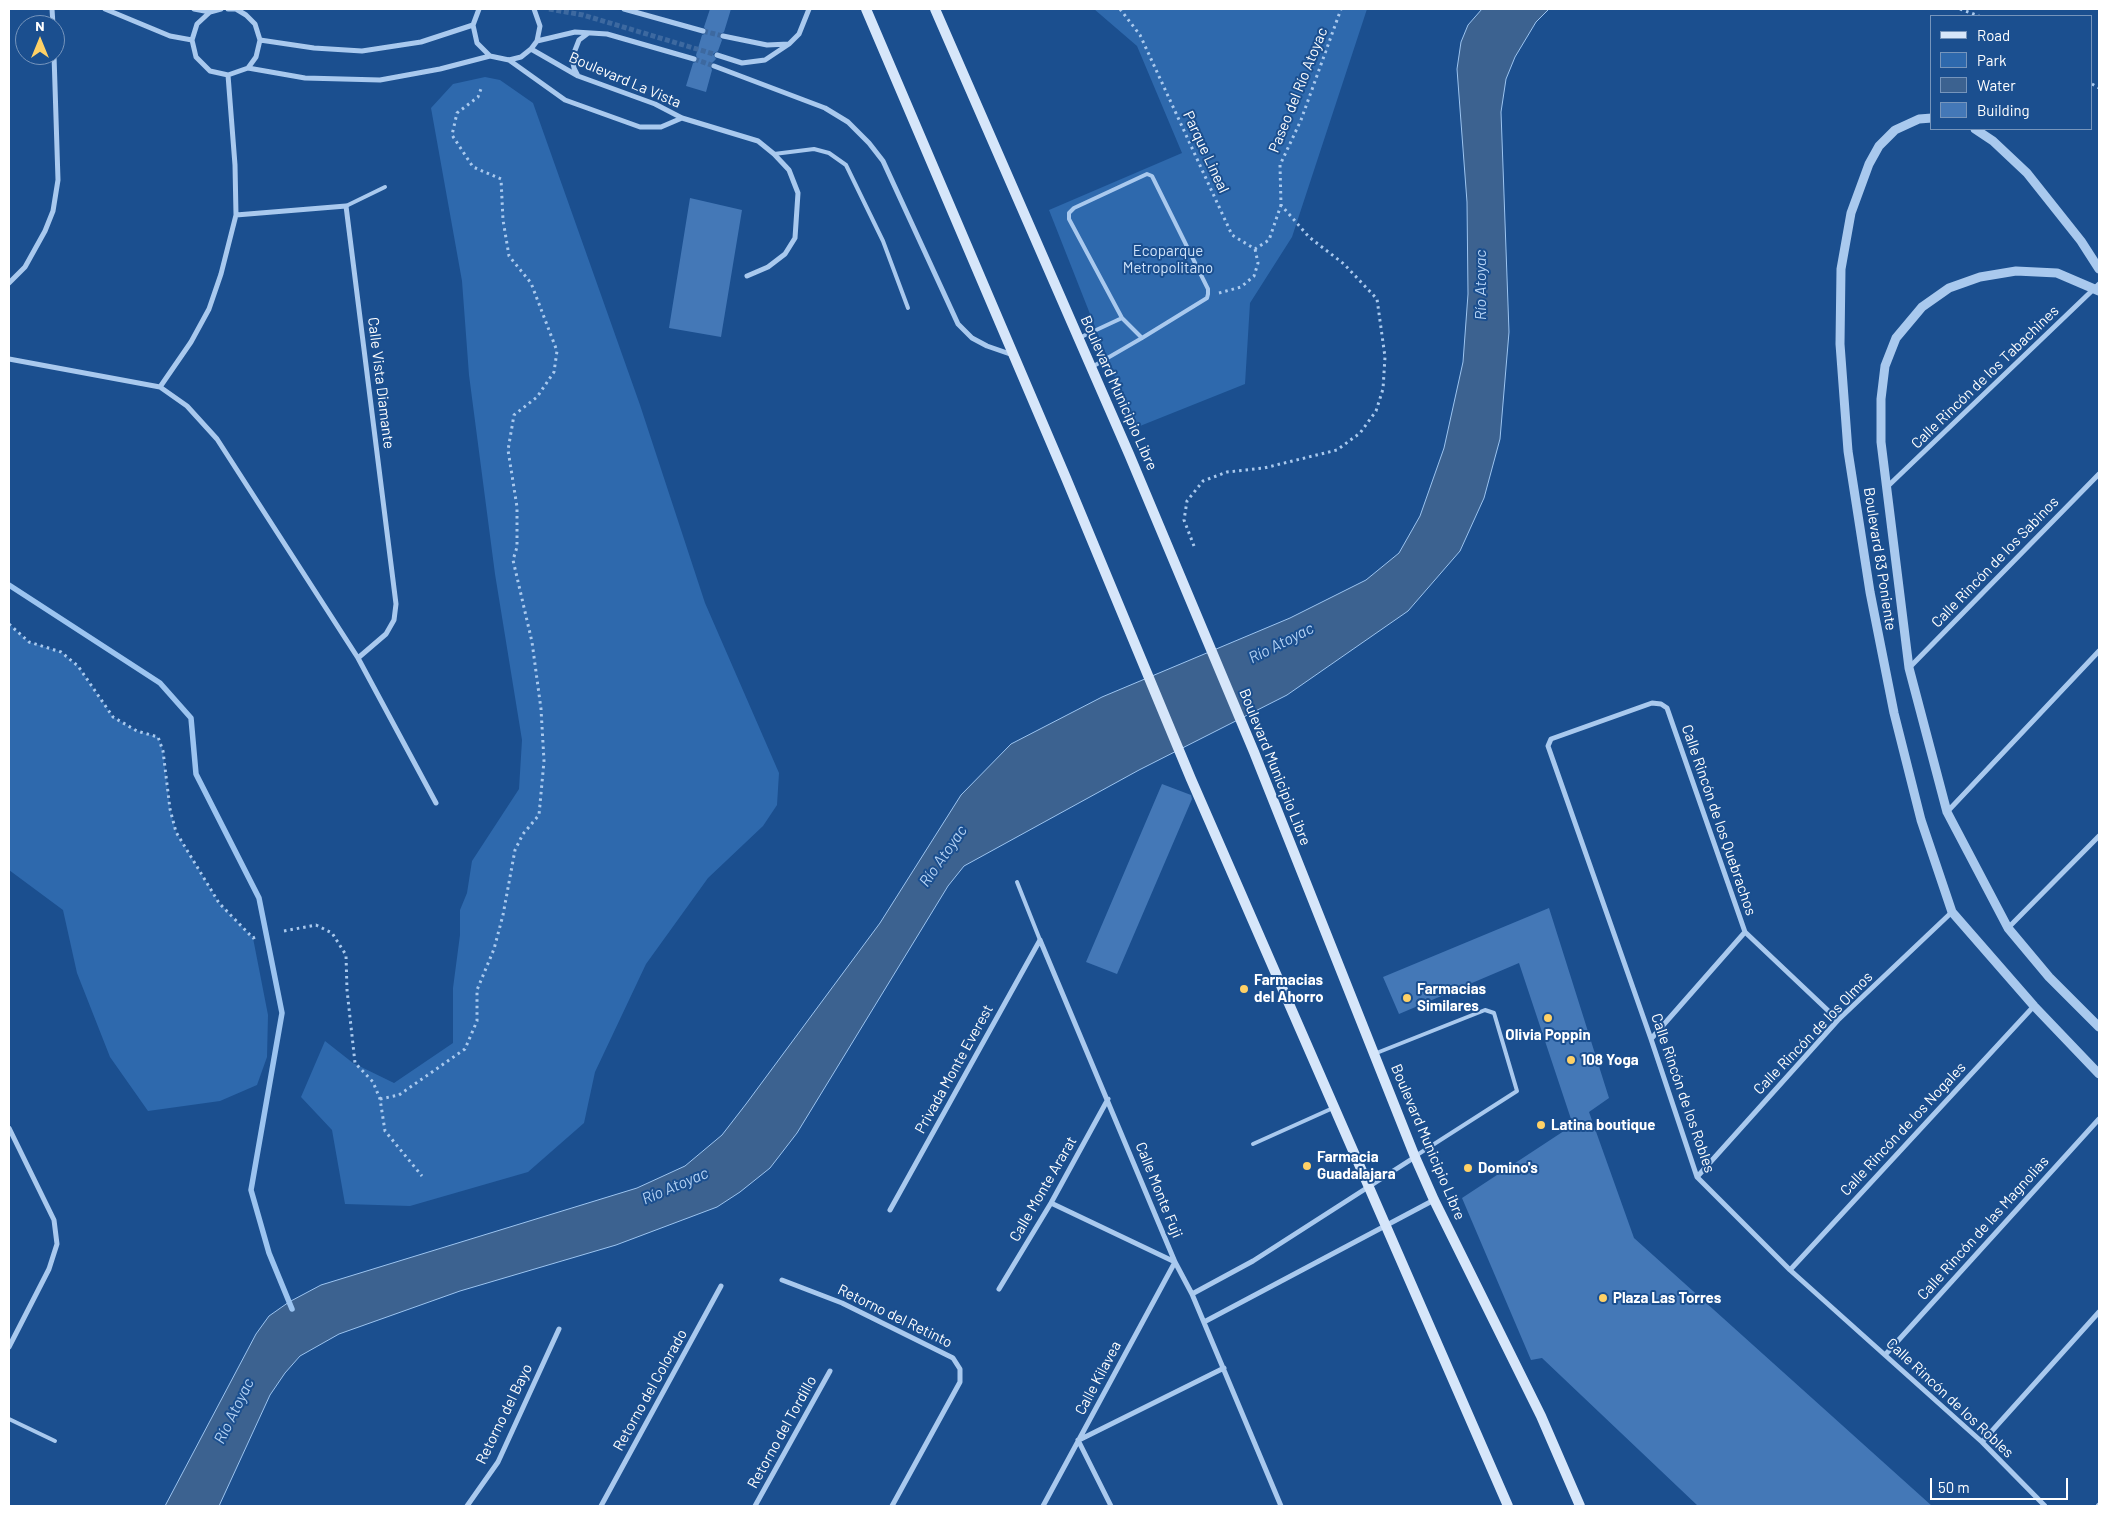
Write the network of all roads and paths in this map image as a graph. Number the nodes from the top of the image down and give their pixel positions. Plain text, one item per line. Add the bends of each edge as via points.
1 (105, 9) edge
2 (194, 9) edge
3 (221, 9) edge
4 (228, 9) edge
5 (236, 9) edge
6 (479, 9) edge
7 (534, 9) edge
8 (624, 9) edge
9 (809, 9) edge
10 (866, 9) edge
11 (935, 9) edge
12 (1120, 9) edge
13 (1341, 9) edge
14 (1960, 9) edge
15 (210, 12) junction
16 (1976, 15) edge
17 (473, 25) junction
18 (703, 30) tunnel mouth
19 (588, 34) junction
20 (723, 36) tunnel mouth
21 (192, 40) junction
22 (260, 40) junction
23 (537, 41) junction
24 (789, 44) junction
25 (531, 49) junction
26 (717, 55) tunnel mouth
27 (490, 56) junction
28 (694, 59) tunnel mouth
29 (509, 60) junction
30 (54, 65) edge
31 (714, 66) tunnel mouth
32 (248, 68) junction
33 (228, 75) junction
34 (578, 76) junction
35 (482, 86) dead end
36 (682, 118) junction
37 (1930, 118) edge
38 (1976, 130) edge
39 (774, 154) junction
40 (385, 187) dead end
41 (1281, 205) junction
42 (346, 206) junction
43 (236, 215) junction
44 (1255, 249) junction
45 (2099, 270) edge
46 (747, 276) dead end
47 (9, 283) edge
48 (2098, 288) edge
49 (1208, 294) junction
50 (908, 308) dead end
51 (1122, 318) junction
52 (1078, 338) junction
53 (1142, 338) junction
54 (1014, 355) junction
55 (9, 359) edge
56 (1092, 367) junction
57 (160, 387) junction
58 (2099, 474) edge
59 (1887, 488) junction
60 (1194, 546) dead end
61 (9, 624) edge
62 (2099, 650) edge
63 (358, 658) junction
64 (1909, 668) junction
65 (1667, 708) joint
66 (436, 803) dead end
67 (1947, 812) junction
68 (2099, 836) edge
69 (1017, 882) dead end
70 (1952, 912) junction
71 (2008, 928) junction
72 (284, 931) dead end
73 (1745, 932) junction
74 (258, 936) dead end
75 (1040, 940) junction
76 (2034, 1006) junction
77 (1838, 1020) junction
78 (2098, 1024) edge
79 (1652, 1039) junction
80 (1374, 1054) junction
81 (2099, 1074) edge
82 (380, 1099) junction
83 (1108, 1099) junction
84 (1334, 1107) junction
85 (2099, 1119) edge
86 (9, 1128) edge
87 (1253, 1144) dead end
88 (1415, 1157) junction
89 (422, 1176) dead end
90 (1696, 1177) junction
91 (1369, 1188) junction
92 (1434, 1200) junction
93 (1051, 1203) junction
94 (890, 1210) dead end
95 (1386, 1226) junction
96 (1175, 1262) junction
97 (1790, 1270) junction
98 (782, 1280) dead end
99 (721, 1286) dead end
100 (999, 1289) dead end
101 (1192, 1294) junction
102 (2099, 1312) edge
103 (1204, 1322) junction
104 (559, 1329) dead end
105 (9, 1348) edge
106 (1885, 1355) junction
107 (1224, 1368) junction
108 (830, 1371) dead end
109 (9, 1419) edge
110 (1078, 1440) junction
111 (55, 1442) dead end
112 (1982, 1442) junction
113 (466, 1506) edge
114 (601, 1506) edge
115 (755, 1506) edge
116 (892, 1506) edge
117 (1043, 1506) edge
118 (1110, 1506) edge
119 (1281, 1506) edge
120 (1508, 1506) edge
121 (1580, 1506) edge
122 (2045, 1506) edge

1 - 21 street via 170,36
2 - 15 street
3 - 15 street
4 - 5 street
5 - 22 street via 255,24
6 - 17 street
7 - 23 street via 540,26
8 - 18 street
9 - 24 street via 798,34
10 - 54 main road
11 - 52 main road, Boulevard Municipio Libre
12 - 44 path, Parque Lineal via 1140,35 1232,235
13 - 41 path, Paseo del Río Atoyac via 1301,120 1280,165
14 - 16 path
15 - 21 street via 197,24
17 - 22 street via 421,42 362,51
17 - 27 street via 477,43
19 - 23 street, Boulevard La Vista via 575,32
19 - 28 street, Boulevard La Vista via 621,37
19 - 34 street via 579,40 572,58
20 - 24 street via 766,45
21 - 33 street via 196,57 210,71
22 - 32 street via 256,56
23 - 25 street
24 - 26 street via 765,60 742,63
25 - 29 street
25 - 34 street, Boulevard La Vista
27 - 29 street
27 - 32 street via 380,80 305,78
29 - 36 street, Boulevard La Vista via 565,100 640,126 661,127
30 - 47 street via 58,180 52,211 25,267
31 - 54 street via 825,108 870,143 883,161 958,324 972,338
32 - 33 street
33 - 43 street
34 - 36 street, Boulevard La Vista via 656,104
35 - 82 path via 478,96 457,113 452,135 473,167 501,179 509,256 531,283 557,351 554,372 537,397 514,415 508,450 517,507 517,547 513,560 532,642 541,709 544,761 539,814 515,850 494,949 477,990 477,1022 465,1049 399,1095
36 - 39 street, Boulevard La Vista via 758,141
37 - 70 street, Boulevard 83 Poniente via 1919,119 1894,130 1879,146 1869,164 1851,213 1841,269 1840,344 1848,451 1870,592 1894,713 1921,820
38 - 45 street via 2027,173
39 - 46 street, Boulevard La Vista via 789,170 798,193 795,238 785,254 768,267
39 - 50 lane via 814,149 829,153 846,165 882,240
40 - 42 lane
41 - 44 path via 1270,240
41 - 60 path via 1309,237 1344,264 1377,299 1386,357 1383,389 1376,411 1360,433 1337,450 1264,468 1227,472 1203,481 1187,501 1184,520
42 - 43 street
42 - 63 street, Calle Vista Diamante via 396,604 394,620 386,634
43 - 57 street via 222,274 209,309
44 - 49 path via 1258,263 1254,276 1241,287
48 - 59 street, Calle Rincón de los Tabachines
48 - 59 street, Boulevard 83 Poniente via 2057,273 2016,271 1980,277 1949,288 1922,307 1896,338 1885,366 1881,407
49 - 51 lane via 1152,176 1147,174 1074,208 1069,218
49 - 53 lane via 1207,298
51 - 52 lane
51 - 53 lane
52 - 56 main road, Boulevard Municipio Libre
53 - 56 lane
54 - 84 main road via 1191,779
55 - 57 street
56 - 80 main road, Boulevard Municipio Libre via 1254,752
57 - 63 street via 187,406 217,439
58 - 64 street, Calle Rincón de los Sabinos
59 - 64 street, Boulevard 83 Poniente
61 - 74 path via 29,642 61,652 78,666 113,717 137,731 158,737 176,832 219,904 252,938
62 - 67 street
63 - 66 street
64 - 67 street, Boulevard 83 Poniente
65 - 73 street, Calle Rincón de los Quebrachos
65 - 79 street, Calle Rincón de los Robles via 1652,703 1551,739 1548,746
67 - 71 street, Boulevard 83 Poniente
68 - 71 street
69 - 75 lane, Calle Monte Fuji
70 - 76 street, Boulevard 83 Poniente
70 - 77 street, Calle Rincón de los Olmos
71 - 78 street, Boulevard 83 Poniente
72 - 82 path via 316,925 332,933 346,955 355,1063 373,1082
73 - 77 street, Calle Rincón de los Quebrachos
73 - 79 street
75 - 83 street, Calle Monte Fuji
75 - 94 street, Privada Monte Everest
76 - 81 street, Boulevard 83 Poniente
76 - 97 street, Calle Rincón de los Nogales
77 - 90 street, Calle Rincón de los Olmos
79 - 90 street, Calle Rincón de los Robles
80 - 88 main road, Boulevard Municipio Libre
80 - 88 lane via 1485,1010 1494,1013 1517,1091
82 - 89 path via 384,1131
83 - 93 street, Calle Monte Ararat
83 - 96 street, Calle Monte Fuji
84 - 87 lane
84 - 91 main road
85 - 106 street, Calle Rincón de las Magnolias
86 - 105 street via 54,1220 57,1244 49,1269
88 - 91 street
88 - 92 main road, Boulevard Municipio Libre
90 - 97 street, Calle Rincón de los Robles
91 - 95 main road
91 - 101 street via 1253,1261
92 - 95 street
92 - 121 main road, Boulevard Municipio Libre via 1541,1416
93 - 96 street
93 - 100 street, Calle Monte Ararat
95 - 103 street
95 - 120 main road
96 - 101 street, Calle Monte Fuji
96 - 110 street, Calle Kilavea
97 - 106 street, Calle Rincón de los Robles
98 - 116 street, Retorno del Retinto via 842,1303 953,1358 960,1369 960,1382
99 - 114 street, Retorno del Colorado
101 - 103 street, Calle Monte Fuji
102 - 112 street
103 - 107 street, Calle Monte Fuji
104 - 113 street, Retorno del Bayo via 498,1462
106 - 112 street, Calle Rincón de los Robles
107 - 110 street
107 - 119 street, Calle Monte Fuji
108 - 115 street, Retorno del Tordillo
109 - 111 lane
110 - 117 street, Calle Kilavea
110 - 118 street
112 - 122 street, Calle Rincón de los Robles

